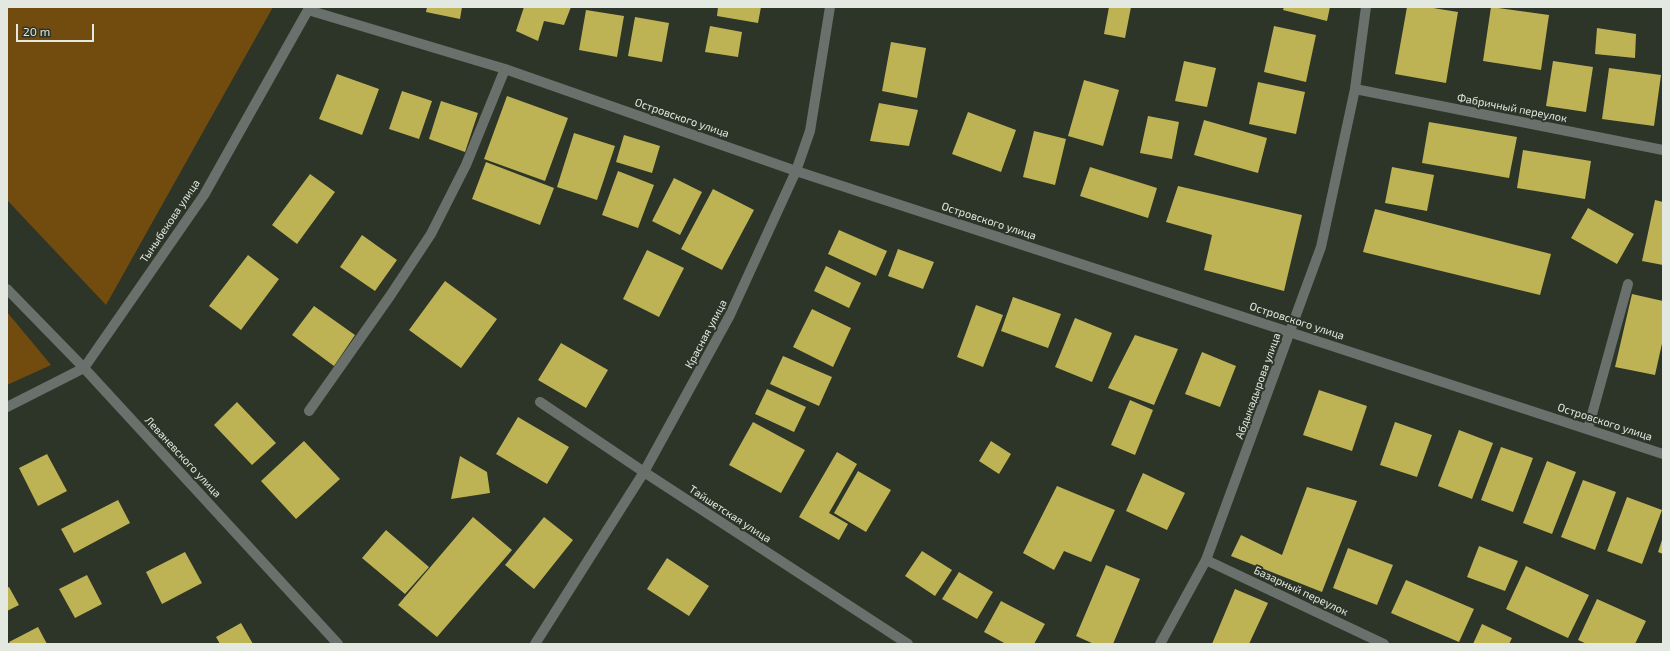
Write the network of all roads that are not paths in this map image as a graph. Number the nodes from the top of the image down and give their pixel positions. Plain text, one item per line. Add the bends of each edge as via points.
1 (830, 7) edge
2 (1366, 7) edge
3 (309, 9) edge
4 (506, 69) junction
5 (1355, 89) junction
6 (1663, 150) edge
7 (796, 171) junction
8 (1628, 284) dead end
9 (7, 289) edge
10 (1291, 331) junction
11 (84, 368) junction
12 (540, 402) dead end
13 (7, 407) edge
14 (309, 411) dead end
15 (1588, 429) junction
16 (1663, 454) edge
17 (644, 472) junction
18 (1206, 560) junction
19 (338, 644) edge
20 (535, 644) edge
21 (908, 644) edge
22 (1160, 644) edge
23 (1384, 644) edge

1 - 7 street, Красная улица via 810,131
2 - 5 street, Абдыкадырова улица
3 - 4 street, Островского улица
3 - 11 street, Тыныбекова улица via 204,194
4 - 7 street, Островского улица
4 - 14 street via 466,165 431,234
5 - 6 street, Фабричный переулок
5 - 10 street, Абдыкадырова улица via 1321,247
7 - 10 street, Островского улица
7 - 17 street, Красная улица via 730,315
8 - 15 street
9 - 11 street, Леваневского улица
10 - 15 street, Островского улица
10 - 18 street, Абдыкадырова улица
11 - 13 street, Тыныбекова улица
11 - 19 street, Леваневского улица
12 - 17 street, Тайшетская улица
15 - 16 street, Островского улица
17 - 20 street, Красная улица
17 - 21 street, Тайшетская улица
18 - 22 street, Абдыкадырова улица
18 - 23 street, Базарный переулок

